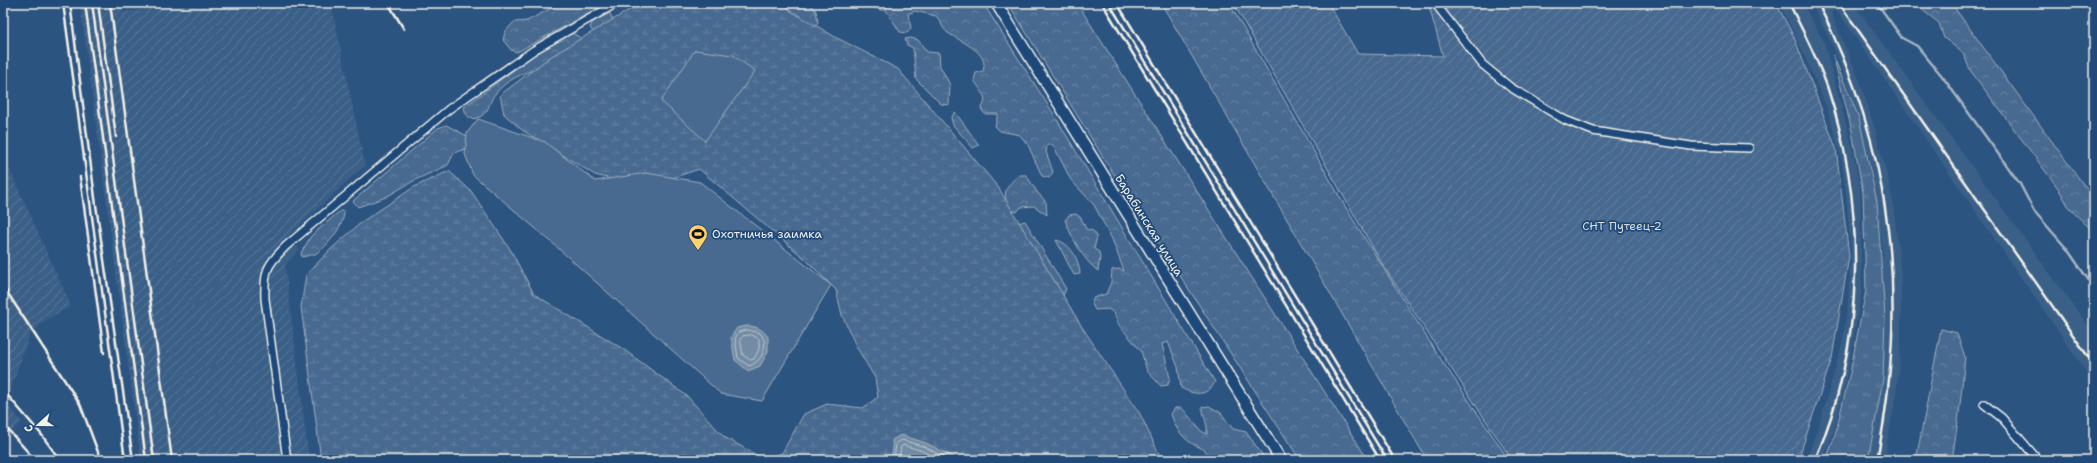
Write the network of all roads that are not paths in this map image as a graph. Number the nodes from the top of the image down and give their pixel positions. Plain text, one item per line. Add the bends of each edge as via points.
1 (617, 3) edge
2 (996, 3) edge
3 (1435, 3) edge
4 (1749, 148) dead end
5 (1984, 404) dead end
6 (286, 460) edge
7 (1281, 460) edge
8 (2038, 460) edge

1 - 6 street via 534,50 449,109 291,241 270,262 264,280 265,299
2 - 7 main road, Барабинская улица
3 - 4 street via 1482,64 1510,87 1565,120 1593,130 1683,145
5 - 8 street via 2002,418

